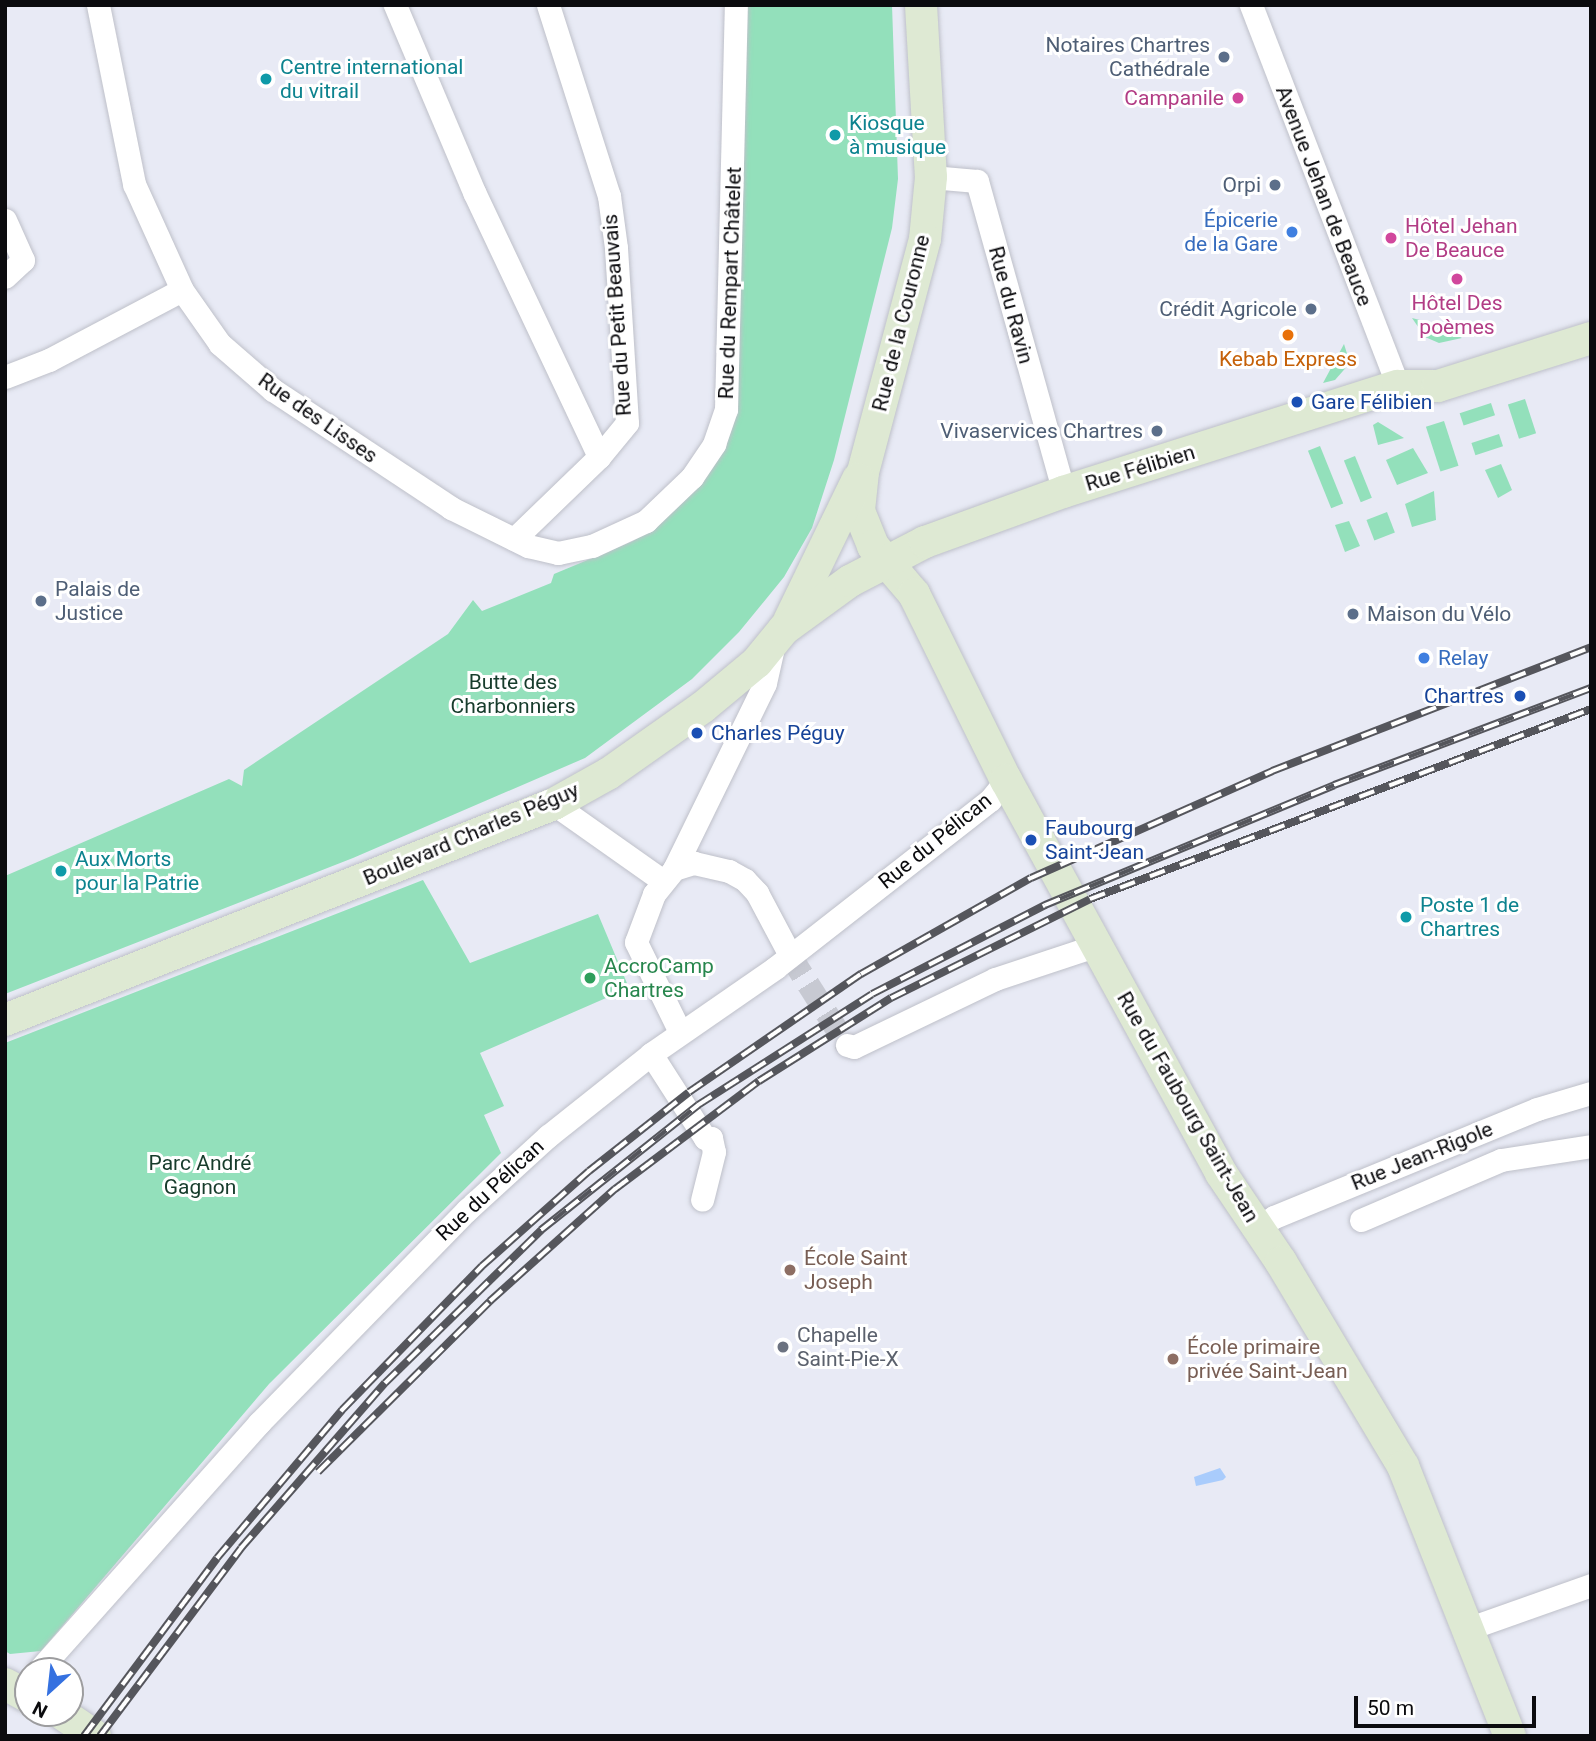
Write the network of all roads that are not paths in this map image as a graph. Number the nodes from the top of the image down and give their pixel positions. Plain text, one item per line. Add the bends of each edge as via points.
1 (99, 5) edge
2 (395, 5) edge
3 (548, 5) edge
4 (736, 5) edge
5 (921, 5) edge
6 (1251, 5) edge
7 (931, 177) junction
8 (5, 219) edge
9 (5, 277) edge
10 (182, 290) junction
11 (1591, 338) edge
12 (5, 377) edge
13 (1398, 386) junction
14 (599, 457) junction
15 (863, 472) junction
16 (1059, 475) dead end
17 (514, 540) junction
18 (558, 553) joint
19 (886, 561) junction
20 (779, 636) junction
21 (1006, 780) junction
22 (554, 804) junction
23 (668, 875) junction
24 (1095, 946) junction
25 (790, 955) junction
26 (5, 1020) edge
27 (680, 1032) junction
28 (847, 1045) dead end
29 (651, 1054) junction
30 (1591, 1093) edge
31 (1591, 1146) edge
32 (702, 1200) dead end
33 (1361, 1220) dead end
34 (1258, 1228) junction
35 (1591, 1584) edge
36 (1466, 1629) junction
37 (47, 1657) edge
38 (1510, 1736) edge

1 - 10 street, Rue des Lisses via 134,184
2 - 14 street via 474,192
3 - 14 street, Rue du Petit Beauvais via 608,196 617,248 627,423
4 - 18 street, Rue du Rempart Châtelet via 726,409 714,444 692,477 646,521 592,546
5 - 7 main road, Rue de la Couronne
6 - 13 street, Avenue Jehan de Beauce
7 - 15 main road, Rue de la Couronne via 925,239
7 - 16 street, Rue du Ravin via 977,181
8 - 9 street via 23,260
10 - 12 street via 49,360
10 - 17 street, Rue des Lisses via 220,344 273,390 451,508
11 - 13 main road, Rue Félibien via 1438,386
13 - 19 main road, Rue Félibien via 1063,492 925,542
14 - 17 street, Rue du Petit Beauvais
15 - 19 main road, Rue de la Couronne via 859,511 867,535
15 - 20 main road, Rue de la Couronne
17 - 18 street, Rue des Lisses
19 - 20 main road, Boulevard Charles Péguy
19 - 21 main road, Rue du Faubourg Saint-Jean via 914,594
20 - 22 main road, Boulevard Charles Péguy via 703,708 608,774
20 - 23 street via 765,683
21 - 24 main road, Rue du Faubourg Saint-Jean
21 - 25 street, Rue du Pélican via 990,800
22 - 23 street
22 - 26 main road, Boulevard Charles Péguy
23 - 25 street via 694,863 730,871 744,880 757,892
23 - 27 street via 636,942
24 - 28 street via 995,979 854,1046
24 - 34 main road, Rue du Faubourg Saint-Jean via 1221,1173
25 - 27 street, Rue du Pélican
27 - 29 street, Rue du Pélican
29 - 32 street via 705,1138 711,1138 712,1167
29 - 37 street, Rue du Pélican via 548,1136 457,1219 259,1423
30 - 34 street, Rue Jean-Rigole via 1537,1110 1273,1217
31 - 33 street via 1501,1160
34 - 36 main road, Rue du Faubourg Saint-Jean via 1403,1466
35 - 36 street
36 - 38 main road, Rue du Faubourg Saint-Jean

